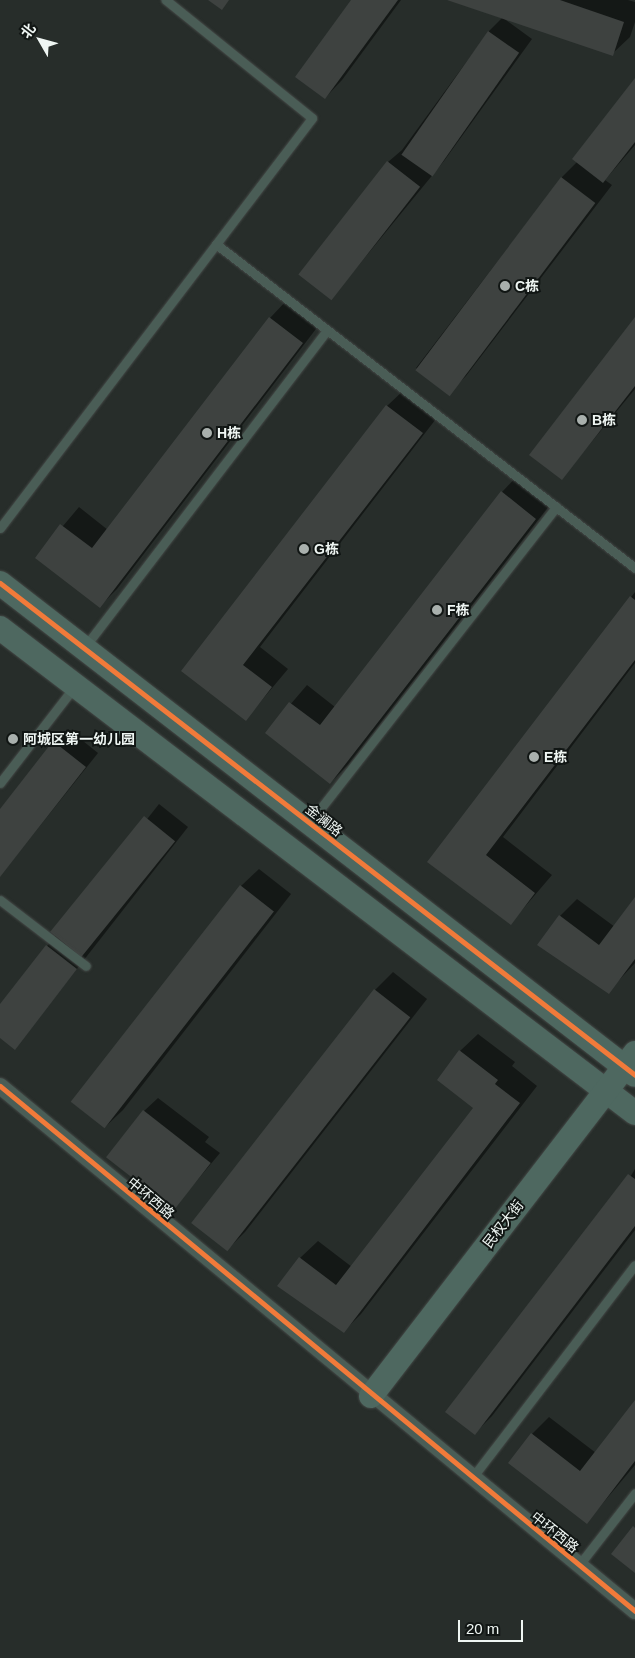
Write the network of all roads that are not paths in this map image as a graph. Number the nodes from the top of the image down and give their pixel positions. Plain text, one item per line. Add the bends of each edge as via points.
1 (166, 0) edge
2 (216, 244) junction
3 (327, 330) junction
4 (556, 507) junction
5 (0, 528) edge
6 (635, 568) edge
7 (0, 583) edge
8 (0, 628) edge
9 (84, 648) junction
10 (75, 685) junction
11 (0, 782) edge
12 (310, 822) junction
13 (0, 900) edge
14 (86, 966) dead end
15 (632, 1065) edge
16 (0, 1086) edge
17 (606, 1091) junction
18 (635, 1113) edge
19 (635, 1265) edge
20 (371, 1396) junction
21 (472, 1478) junction
22 (635, 1492) edge
23 (579, 1565) junction
24 (635, 1612) edge

1 - 2 lane via 312,118
2 - 3 lane
2 - 5 lane
3 - 4 lane
3 - 9 lane
4 - 6 lane
4 - 12 lane
7 - 9 street, 金澜路
8 - 10 street
9 - 12 street, 金澜路
10 - 11 lane
10 - 17 street
12 - 15 street, 金澜路
13 - 14 lane
15 - 17 street, 民权大街
16 - 20 street, 中环西路
17 - 18 street
17 - 20 street, 民权大街
19 - 21 lane
20 - 21 street, 中环西路
21 - 23 street, 中环西路
22 - 23 lane
23 - 24 street, 中环西路

